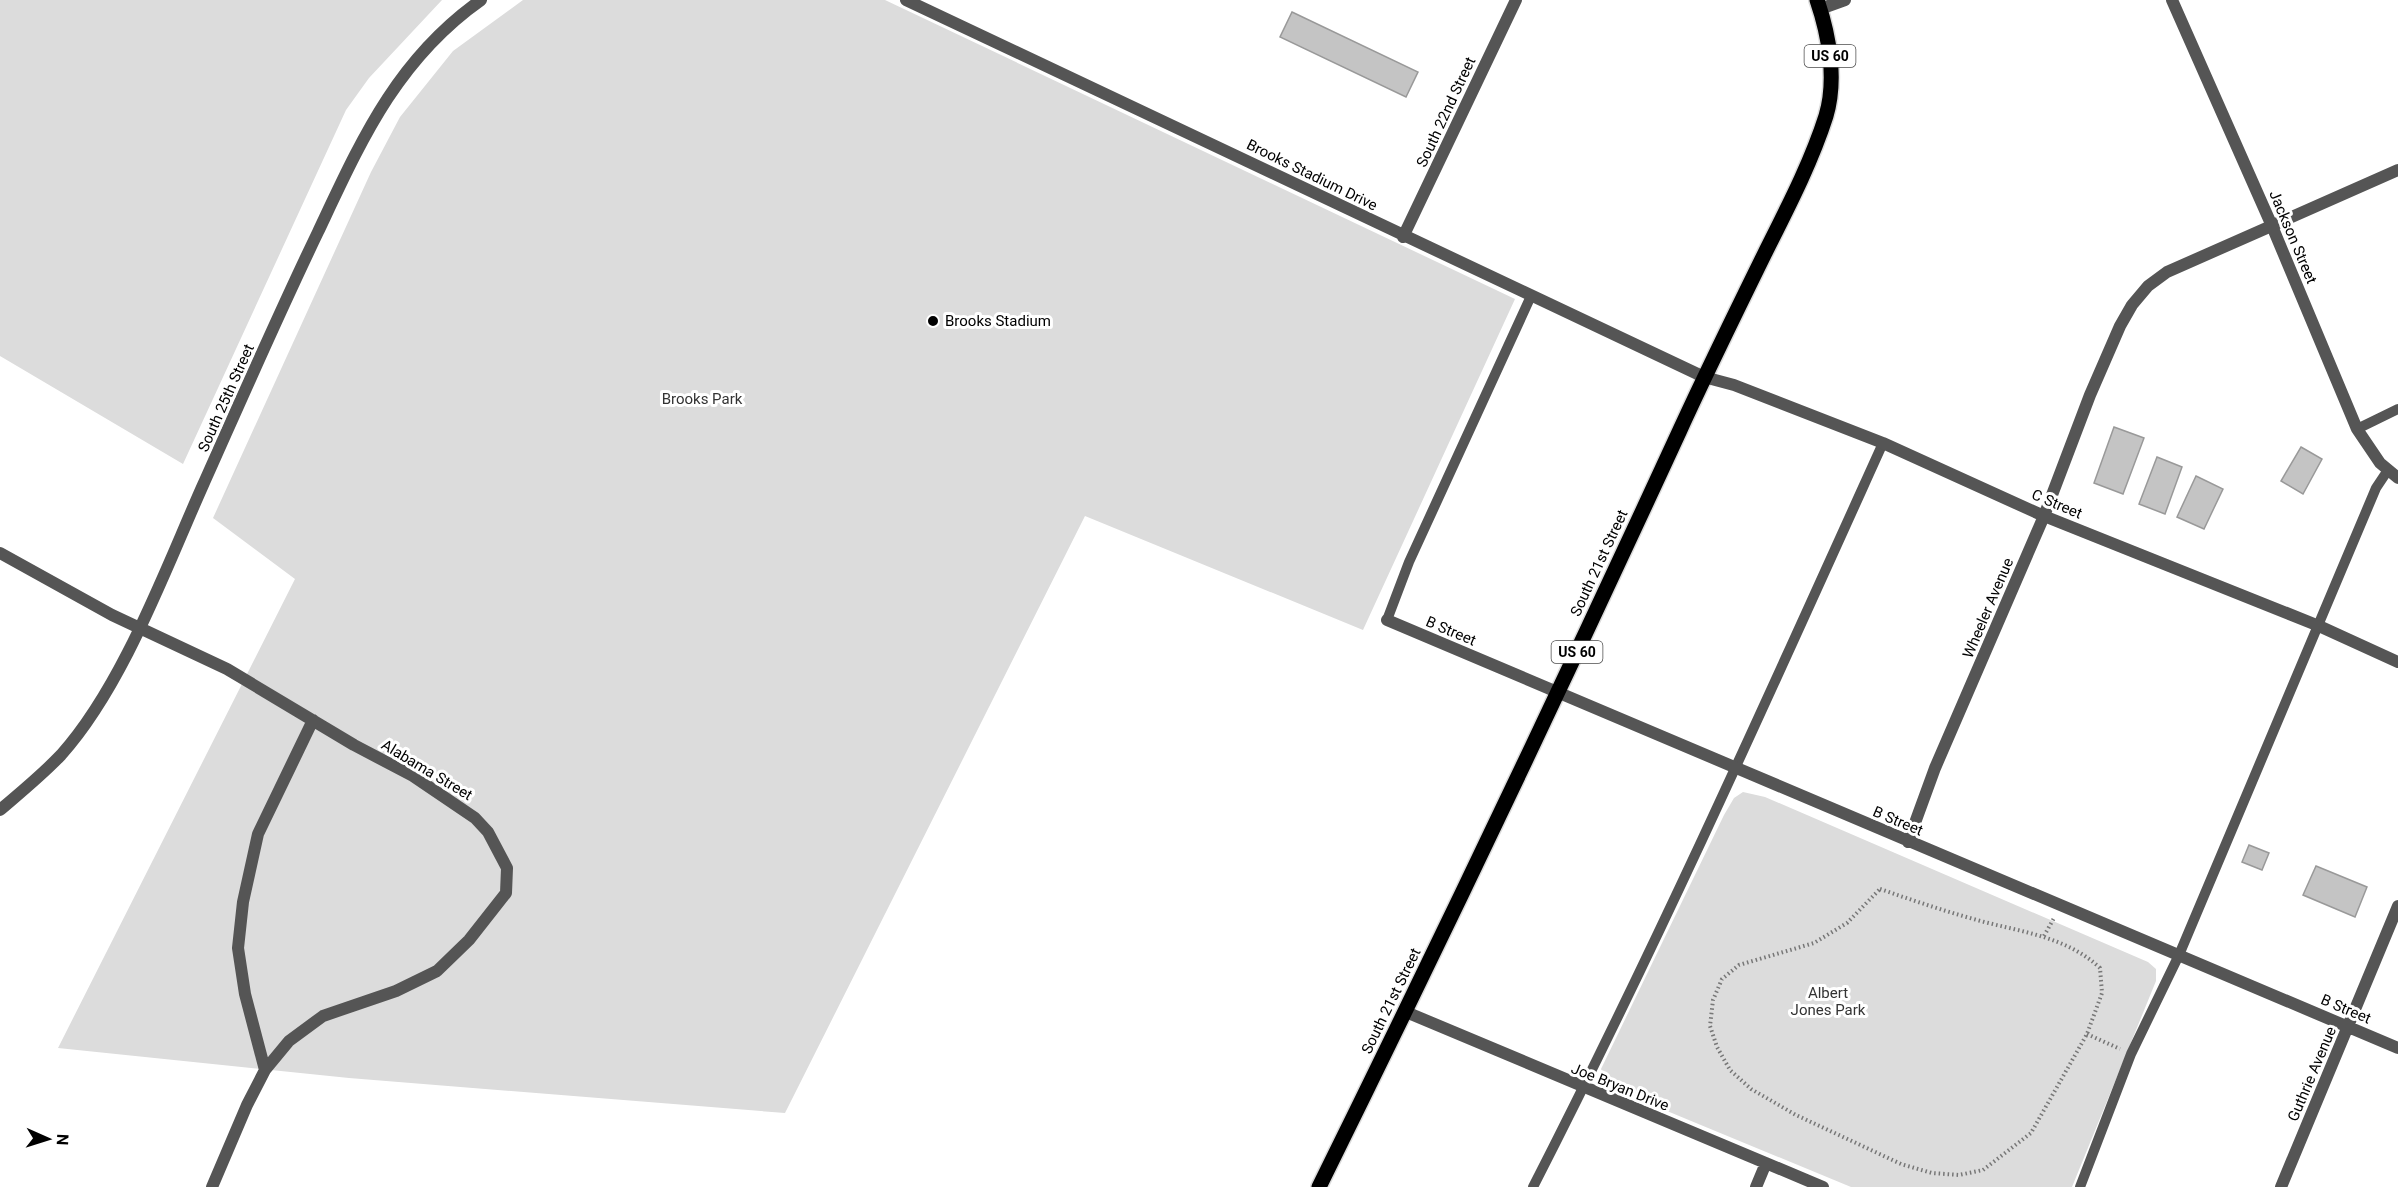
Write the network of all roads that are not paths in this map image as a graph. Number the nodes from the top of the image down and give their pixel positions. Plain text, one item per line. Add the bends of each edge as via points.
1 (481, 0) edge
2 (906, 0) edge
3 (1516, 0) edge
4 (1845, 0) edge
5 (2172, 0) edge
6 (1818, 5) edge
7 (2398, 170) edge
8 (2272, 226) junction
9 (1403, 237) junction
10 (1531, 296) junction
11 (1704, 377) junction
12 (2398, 409) edge
13 (2357, 429) junction
14 (1883, 443) junction
15 (2388, 470) junction
16 (2398, 478) edge
17 (2044, 516) junction
18 (0, 553) edge
19 (1387, 620) joint
20 (2319, 626) junction
21 (139, 627) junction
22 (2398, 662) edge
23 (1559, 692) junction
24 (312, 720) junction
25 (1736, 768) junction
26 (0, 810) edge
27 (1908, 842) junction
28 (2398, 906) edge
29 (2179, 955) junction
30 (1406, 1012) junction
31 (2349, 1026) junction
32 (2398, 1048) edge
33 (265, 1070) junction
34 (1584, 1088) junction
35 (1766, 1163) junction
36 (212, 1187) edge
37 (1319, 1187) edge
38 (1533, 1187) edge
39 (1756, 1187) edge
40 (1823, 1187) edge
41 (2080, 1187) edge
42 (2281, 1187) edge

1 - 21 street, South 25th Street via 459,16 407,68 367,128 299,268
2 - 9 street, Brooks Stadium Drive
3 - 9 street, South 22nd Street
4 - 6 street
5 - 8 street, Jackson Street
6 - 11 main road, South 21st Street / US 60 via 1832,68 1827,113 1797,189
7 - 8 street, Wheeler Avenue
8 - 13 street, Jackson Street
8 - 17 street, Wheeler Avenue via 2167,272 2132,305 2094,386
9 - 10 street, Brooks Stadium Drive
10 - 11 street, Brooks Stadium Drive
10 - 19 lane
11 - 14 street, C Street
11 - 23 main road, South 21st Street / US 60
12 - 13 lane
13 - 15 street, Jackson Street
14 - 17 street, C Street
14 - 25 lane
15 - 16 street, Jackson Street
15 - 20 lane via 2376,488
17 - 20 street, C Street
17 - 27 street, Wheeler Avenue via 1935,768
18 - 21 street, Alabama Street
19 - 23 street, B Street
20 - 22 street, C Street
20 - 29 lane
21 - 24 street, Alabama Street via 226,669
21 - 26 street, South 25th Street via 81,730 38,778
23 - 25 street, B Street
23 - 30 main road, South 21st Street / US 60
24 - 33 street via 258,834 243,902 238,948 245,994
24 - 33 street, Alabama Street via 413,777 475,818 488,832 507,868 506,893 469,940 437,971 396,991 323,1016 290,1041
25 - 27 street, B Street
25 - 34 lane
27 - 29 street, B Street
28 - 31 street, Guthrie Avenue
29 - 31 street, B Street
29 - 41 lane via 2131,1054
30 - 34 street, Joe Bryan Drive
30 - 37 main road, South 21st Street / US 60
31 - 32 street, B Street
31 - 42 street, Guthrie Avenue
33 - 36 street, Alabama Street
34 - 35 street, Joe Bryan Drive
34 - 38 lane
35 - 39 street
35 - 40 street, Joe Bryan Drive

